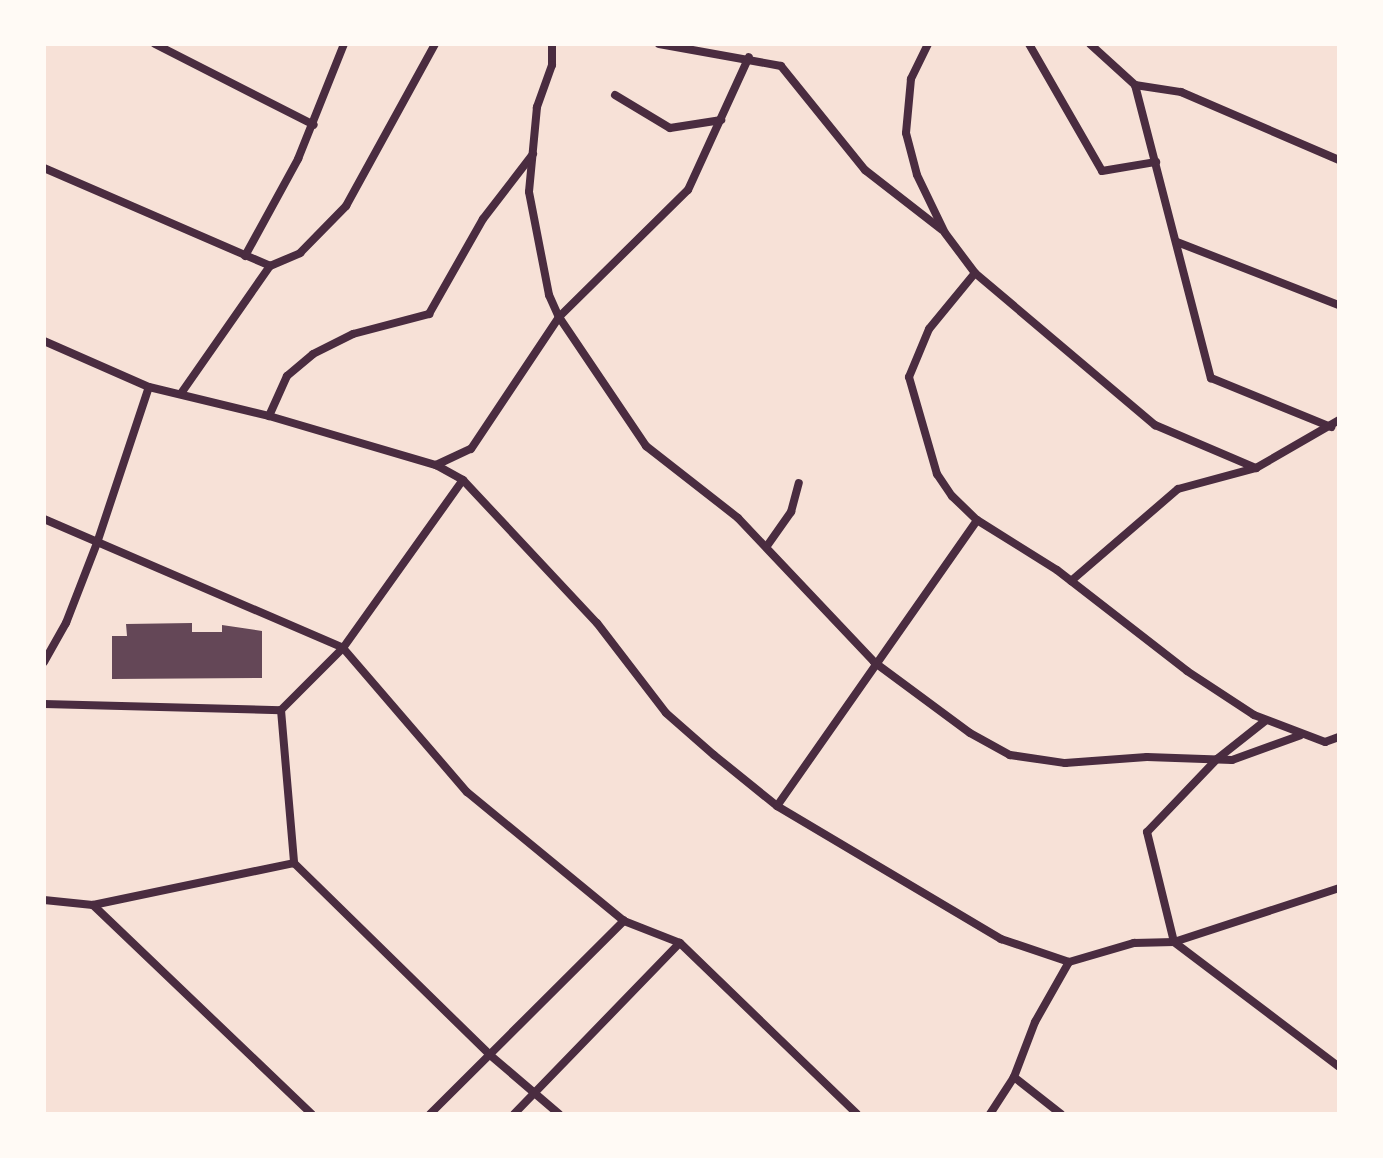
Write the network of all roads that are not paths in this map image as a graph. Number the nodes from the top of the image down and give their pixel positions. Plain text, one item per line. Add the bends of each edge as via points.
1 (155, 44) edge
2 (344, 44) edge
3 (435, 44) edge
4 (552, 44) edge
5 (659, 44) edge
6 (928, 44) edge
7 (1029, 44) edge
8 (1090, 44) edge
9 (749, 57) junction
10 (1135, 85) junction
11 (615, 95) dead end
12 (721, 120) junction
13 (314, 125) junction
14 (533, 154) junction
15 (1339, 160) edge
16 (1156, 162) junction
17 (44, 168) edge
18 (945, 233) junction
19 (1177, 242) junction
20 (245, 256) junction
21 (270, 266) junction
22 (975, 273) junction
23 (1339, 305) edge
24 (559, 317) junction
25 (44, 341) edge
26 (149, 387) junction
27 (182, 392) junction
28 (269, 416) junction
29 (1335, 424) edge
30 (436, 465) junction
31 (1256, 468) junction
32 (463, 480) junction
33 (799, 483) dead end
34 (44, 519) edge
35 (977, 520) junction
36 (97, 543) junction
37 (767, 546) junction
38 (1071, 581) junction
39 (343, 648) junction
40 (44, 662) edge
41 (874, 662) junction
42 (44, 704) edge
43 (281, 710) junction
44 (1265, 721) junction
45 (1301, 735) junction
46 (1339, 737) edge
47 (1217, 759) junction
48 (777, 806) junction
49 (294, 863) junction
50 (1339, 888) edge
51 (44, 900) edge
52 (93, 905) junction
53 (624, 921) junction
54 (1174, 942) junction
55 (680, 943) junction
56 (1069, 962) junction
57 (490, 1055) junction
58 (1339, 1067) edge
59 (1014, 1077) junction
60 (535, 1093) junction
61 (312, 1114) edge
62 (430, 1114) edge
63 (514, 1114) edge
64 (559, 1114) edge
65 (857, 1114) edge
66 (990, 1114) edge
67 (1061, 1114) edge

1 - 13 street
2 - 13 street
3 - 21 street via 346,206 300,253
4 - 14 street via 552,65 537,107
5 - 9 street
6 - 18 street via 911,79 906,133 917,175
7 - 16 street via 1102,171
8 - 10 street
9 - 12 street
9 - 18 street via 781,66 865,170
10 - 15 street via 1181,92
10 - 16 street
11 - 12 street via 670,128
12 - 24 street via 688,190
13 - 20 street
14 - 24 street via 529,192 549,295
14 - 28 street via 483,219 429,314 353,334 313,354 287,376
16 - 19 street
17 - 20 street
18 - 22 street
19 - 23 street
19 - 29 street via 1211,378
20 - 21 street
21 - 27 street
22 - 31 street via 1155,425
22 - 35 street via 929,329 909,377 937,474
24 - 30 street via 471,449
24 - 37 street via 646,446
25 - 26 street
26 - 27 street
26 - 36 street
27 - 28 street
28 - 30 street
29 - 31 street
30 - 32 street
31 - 38 street via 1178,489
32 - 39 street
32 - 48 street via 587,612 666,713
33 - 37 street via 791,512
34 - 36 street
35 - 38 street
35 - 41 street
36 - 39 street
36 - 40 street via 66,623
37 - 41 street
38 - 44 street via 1187,671
39 - 43 street
39 - 53 street via 467,792
41 - 47 street via 970,733 1010,755 1065,763
41 - 48 street
42 - 43 street
43 - 49 street
44 - 45 street
44 - 47 street
45 - 46 street via 1325,742
45 - 47 street via 1232,760
47 - 54 street via 1147,832
48 - 56 street via 1001,939
49 - 52 street
49 - 57 street
50 - 54 street
51 - 52 street
52 - 61 street
53 - 55 street
53 - 57 street
54 - 56 street via 1134,943
54 - 58 street
55 - 60 street
55 - 65 street
56 - 59 street via 1035,1022
57 - 60 street
57 - 62 street
59 - 66 street
59 - 67 street
60 - 63 street
60 - 64 street

